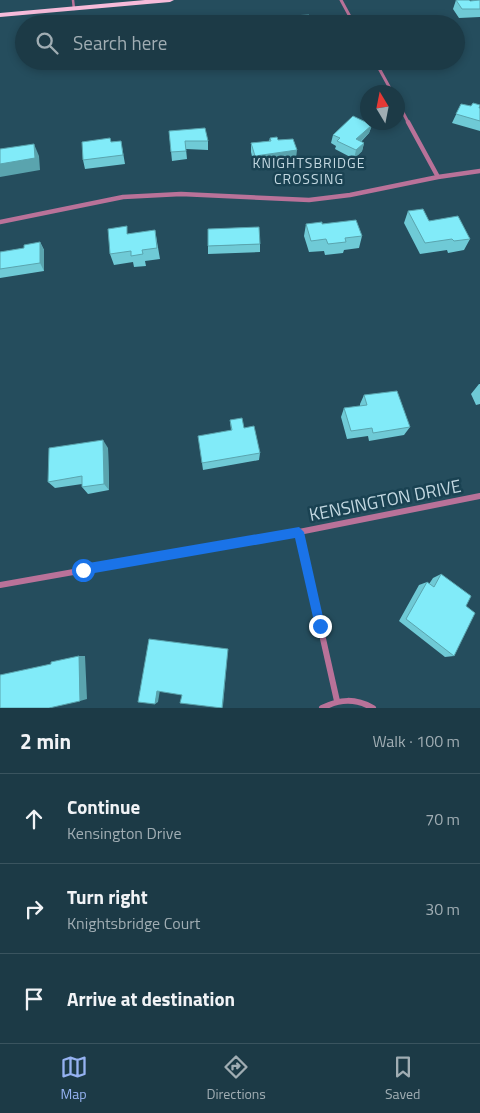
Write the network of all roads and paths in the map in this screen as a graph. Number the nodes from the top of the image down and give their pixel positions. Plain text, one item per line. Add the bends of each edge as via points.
1 (73, 0) edge
2 (170, 0) edge
3 (341, 0) edge
4 (74, 9) junction
5 (0, 15) edge
6 (349, 15) edge
7 (380, 70) edge
8 (388, 85) edge
9 (405, 115) edge
10 (480, 171) edge
11 (438, 177) junction
12 (0, 222) edge
13 (480, 496) edge
14 (299, 532) junction
15 (0, 585) edge
16 (337, 701) junction
17 (322, 708) edge
18 (373, 708) edge

1 - 4 lane
2 - 4 main road
3 - 6 street
4 - 5 main road
7 - 8 street
9 - 11 street
10 - 11 street
11 - 12 street via 309,200 181,194 123,197
13 - 14 street, KENSINGTON DRIVE
14 - 15 street, KENSINGTON DRIVE
14 - 16 street
16 - 17 street
16 - 18 street via 353,700

